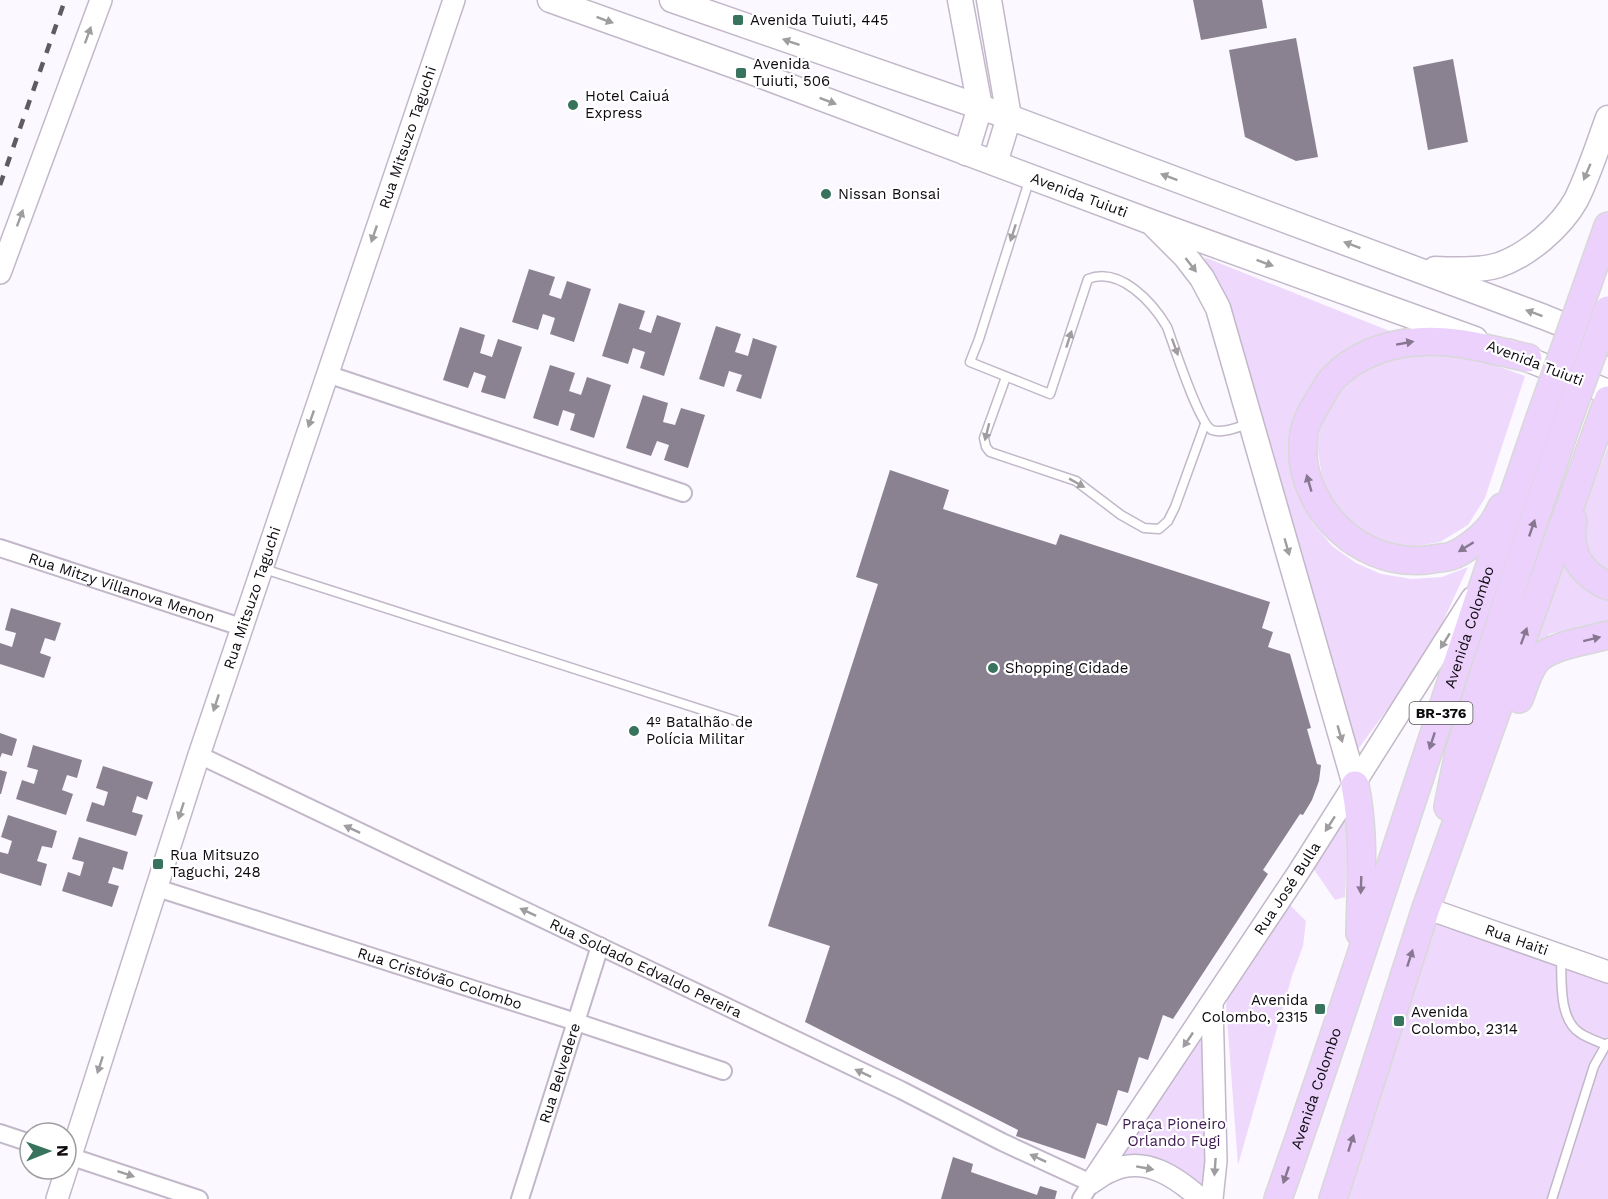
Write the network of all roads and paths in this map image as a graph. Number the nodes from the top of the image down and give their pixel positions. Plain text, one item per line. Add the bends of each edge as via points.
1 (101, 0) edge
2 (454, 0) edge
3 (550, 0) edge
4 (672, 0) edge
5 (960, 0) edge
6 (989, 0) edge
7 (995, 36) junction
8 (968, 41) junction
9 (980, 106) junction
10 (1010, 117) junction
11 (1608, 118) edge
12 (966, 153) junction
13 (995, 163) junction
14 (1031, 177) junction
15 (1151, 222) junction
16 (1608, 226) edge
17 (1412, 268) junction
18 (0, 273) edge
19 (1608, 310) edge
20 (1608, 344) edge
21 (1528, 358) junction
22 (327, 374) junction
23 (1006, 377) junction
24 (1608, 392) edge
25 (1608, 400) edge
26 (1252, 423) junction
27 (1205, 424) junction
28 (1524, 466) junction
29 (1578, 487) junction
30 (683, 493) dead end
31 (0, 548) edge
32 (261, 568) junction
33 (1487, 574) junction
34 (1608, 586) edge
35 (241, 627) junction
36 (1608, 635) edge
37 (746, 724) dead end
38 (198, 756) junction
39 (1355, 785) junction
40 (157, 888) junction
41 (1426, 908) junction
42 (600, 946) junction
43 (1561, 956) junction
44 (1359, 961) junction
45 (1608, 972) edge
46 (1212, 1004) junction
47 (576, 1022) junction
48 (1607, 1044) edge
49 (723, 1071) dead end
50 (78, 1125) edge
51 (0, 1133) edge
52 (18, 1139) edge
53 (78, 1158) edge
54 (62, 1181) edge
55 (1086, 1191) edge
56 (57, 1199) edge
57 (199, 1199) edge
58 (520, 1199) edge
59 (1201, 1199) edge
60 (1212, 1199) edge
61 (1278, 1199) edge
62 (1333, 1199) edge
63 (1552, 1199) edge

18 -> 1 street
2 -> 22 street, Rua Mitsuzo Taguchi
3 -> 12 main road, Avenida Tuiuti
9 -> 4 main road
5 - 8 main road
6 - 7 main road
7 - 8 main road
7 - 10 main road
8 - 9 main road
9 - 10 main road
9 - 12 main road
10 - 13 main road
17 -> 10 main road
11 -> 17 main road via 1575,201 1536,245 1497,266 1463,270
12 - 13 main road, Avenida Tuiuti
13 - 14 main road, Avenida Tuiuti
14 - 15 main road, Avenida Tuiuti
14 -> 23 lane via 970,362
15 -> 21 main road, Avenida Tuiuti
15 -> 26 main road via 1185,256 1218,308
16 - 28 main road, Avenida Colombo / BR-376, bridge
20 -> 17 main road
41 -> 19 main road, Avenida Colombo / BR-376, bridge via 1459,752
21 - 24 main road, Avenida Tuiuti
28 -> 21 main road via 1493,523 1475,542 1451,556 1420,561 1392,558 1368,550 1346,536 1323,513 1311,491 1304,464 1304,432 1314,407 1333,378 1354,361 1385,347 1454,342
22 - 30 street
22 -> 32 street, Rua Mitsuzo Taguchi
23 -> 27 lane via 1050,394 1088,279 1117,279 1139,292 1161,316
23 -> 27 lane via 984,438 990,452 1076,481 1144,528 1159,529 1168,521
25 - 29 main road, Avenida Colombo
26 - 27 lane via 1218,431
26 -> 39 main road
28 - 33 main road, Avenida Colombo / BR-376
29 - 34 main road via 1572,552 1585,570
41 -> 29 main road, Avenida Colombo
31 - 35 street, Rua Mitzy Villanova Menon
32 - 35 street, Rua Mitsuzo Taguchi
32 - 37 lane
33 -> 39 street, Rua José Bulla
33 -> 44 main road, Avenida Colombo / BR-376
35 -> 38 street, Rua Mitsuzo Taguchi
41 -> 36 main road via 1475,811 1537,660 1551,650
38 -> 40 street, Rua Mitsuzo Taguchi
42 -> 38 street, Rua Soldado Edvaldo Pereira
39 -> 44 main road via 1362,839
39 -> 46 street, Rua José Bulla
40 - 47 street, Rua Cristóvão Colombo
40 -> 50 street, Rua Mitsuzo Taguchi
41 - 43 street, Rua Haiti
62 -> 41 main road, Avenida Colombo / BR-376
42 - 47 street, Rua Belvedere
55 -> 42 street, Rua Soldado Edvaldo Pereira via 901,1090
43 - 45 street, Rua Haiti
43 - 48 lane via 1566,1016 1578,1032
44 -> 61 main road, Avenida Colombo / BR-376
46 -> 55 street, Rua José Bulla
46 -> 60 street via 1216,1161
47 - 49 street, Rua Cristóvão Colombo
47 - 58 street, Rua Belvedere
48 - 63 lane via 1594,1066
51 - 52 street
53 -> 57 street
54 - 56 street, Rua Mitsuzo Taguchi
55 -> 59 street via 1110,1171 1143,1166 1165,1172

